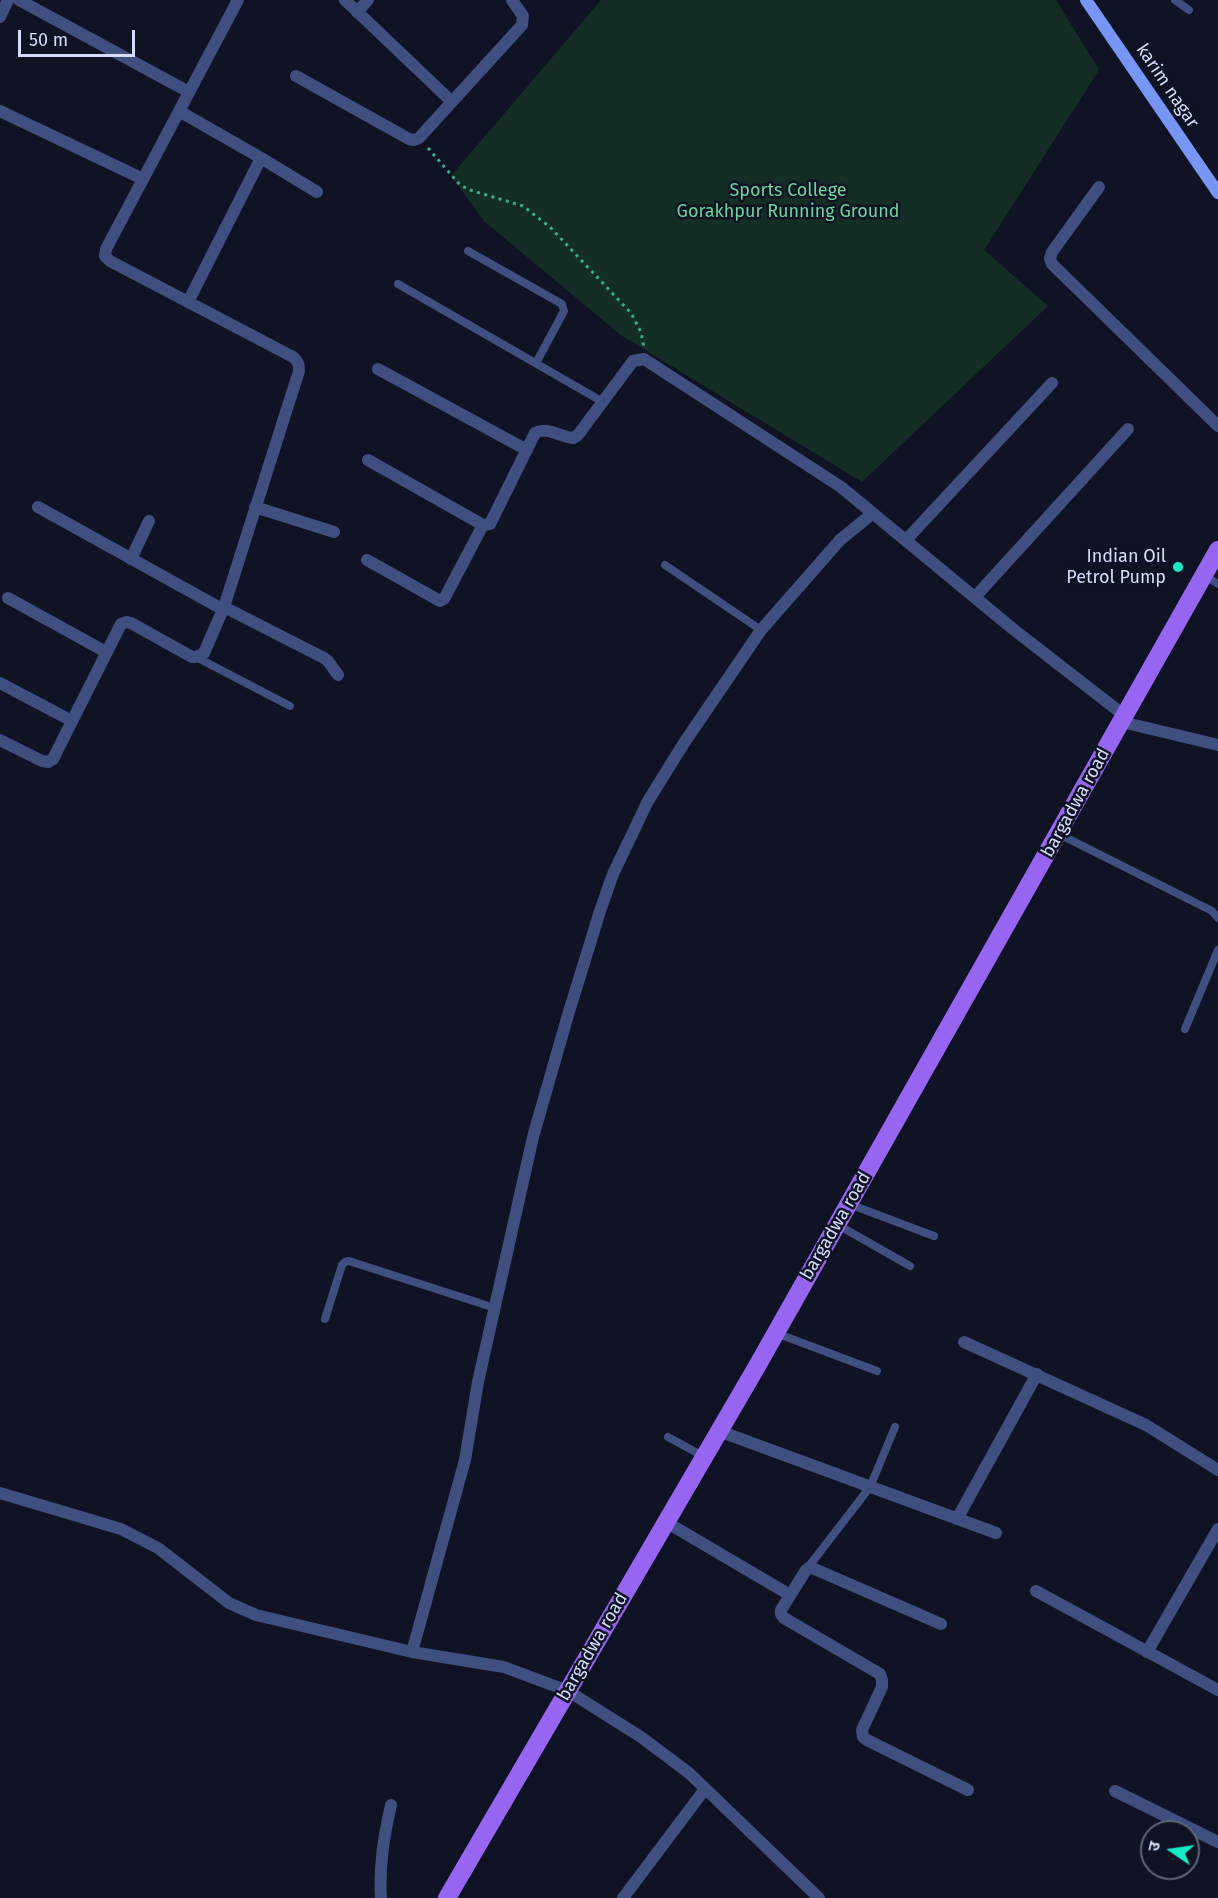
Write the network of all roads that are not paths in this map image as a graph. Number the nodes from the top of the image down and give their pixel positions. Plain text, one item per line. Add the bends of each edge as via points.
1 (8, 0) edge
2 (19, 0) edge
3 (238, 0) edge
4 (345, 0) edge
5 (368, 0) edge
6 (513, 0) edge
7 (1086, 0) edge
8 (1175, 0) edge
9 (1189, 10) dead end
10 (357, 12) junction
11 (0, 17) edge
12 (296, 76) dead end
13 (189, 92) junction
14 (451, 101) junction
15 (0, 111) edge
16 (179, 111) junction
17 (261, 158) junction
18 (143, 179) junction
19 (1099, 187) dead end
20 (317, 192) dead end
21 (1218, 193) edge
22 (468, 251) dead end
23 (398, 284) dead end
24 (188, 302) junction
25 (536, 363) junction
26 (378, 369) dead end
27 (1052, 383) dead end
28 (603, 402) junction
29 (1218, 426) edge
30 (1128, 429) dead end
31 (527, 450) junction
32 (368, 460) dead end
33 (39, 507) dead end
34 (255, 507) junction
35 (873, 513) junction
36 (149, 521) dead end
37 (483, 525) junction
38 (334, 532) dead end
39 (906, 540) junction
40 (1218, 550) edge
41 (131, 559) junction
42 (367, 560) dead end
43 (665, 565) dead end
44 (1211, 579) edge
45 (975, 597) junction
46 (8, 598) dead end
47 (223, 608) junction
48 (761, 630) junction
49 (106, 652) junction
50 (196, 657) junction
51 (338, 675) dead end
52 (0, 683) edge
53 (290, 706) dead end
54 (1123, 719) junction
55 (72, 721) junction
56 (0, 740) edge
57 (1218, 745) edge
58 (1059, 834) junction
59 (1218, 918) edge
60 (1218, 950) edge
61 (1185, 1029) dead end
62 (849, 1204) junction
63 (837, 1225) junction
64 (934, 1236) dead end
65 (910, 1266) dead end
66 (495, 1308) junction
67 (325, 1319) dead end
68 (776, 1333) junction
69 (964, 1342) dead end
70 (877, 1371) dead end
71 (1037, 1374) junction
72 (895, 1427) dead end
73 (719, 1431) junction
74 (668, 1437) dead end
75 (704, 1457) junction
76 (1218, 1470) edge
77 (870, 1487) junction
78 (0, 1493) edge
79 (957, 1519) junction
80 (666, 1522) junction
81 (1218, 1529) edge
82 (996, 1533) dead end
83 (806, 1570) junction
84 (1036, 1591) dead end
85 (790, 1595) junction
86 (940, 1624) dead end
87 (412, 1652) junction
88 (1147, 1652) junction
89 (1218, 1690) edge
90 (568, 1691) junction
91 (705, 1789) junction
92 (968, 1790) dead end
93 (1115, 1791) dead end
94 (392, 1804) dead end
95 (1218, 1842) edge
96 (381, 1898) edge
97 (447, 1898) edge
98 (623, 1898) edge
99 (819, 1898) edge

1 - 11 street
2 - 13 street
3 - 13 street
4 - 10 street
5 - 10 street
6 - 14 street via 523,16 522,25
7 - 21 street, karim nagar
8 - 9 lane
10 - 14 street
12 - 14 street via 414,140
13 - 16 street
15 - 18 street
16 - 17 street
16 - 18 street
17 - 20 street
17 - 24 street
18 - 24 street via 105,256
19 - 29 street via 1052,252 1052,264
22 - 25 lane via 562,304 564,312
23 - 25 lane
24 - 34 street via 298,360 299,371
25 - 28 lane
26 - 31 street
27 - 39 street
28 - 31 street via 578,435 573,438 540,430
28 - 35 street via 633,361 644,359 831,480
30 - 45 street
31 - 37 street via 490,524
32 - 37 street
33 - 41 street
34 - 38 street
34 - 47 street
35 - 39 street
35 - 48 street via 840,540
36 - 41 street
37 - 42 street via 440,601
39 - 45 street
40 - 44 main road, bargadwa road
41 - 47 street
43 - 48 lane
44 - 54 main road, bargadwa road
45 - 54 street
46 - 49 street
47 - 50 street via 204,652
47 - 51 street via 324,658
48 - 66 street via 648,801 613,874 533,1137
49 - 50 street via 118,627 127,622
49 - 55 street
50 - 53 lane
52 - 55 street
54 - 57 street
54 - 58 main road, bargadwa road
55 - 56 street via 48,762
58 - 59 lane via 1212,911
58 - 62 main road, bargadwa road
60 - 61 lane
62 - 63 main road, bargadwa road
62 - 64 lane
63 - 65 lane
63 - 68 main road, bargadwa road
66 - 67 lane via 349,1261 342,1265
66 - 87 street via 465,1460
68 - 70 lane
68 - 73 main road, bargadwa road
69 - 71 street
71 - 76 street via 1146,1425
71 - 79 street
72 - 77 lane
73 - 75 main road, bargadwa road
73 - 77 street
74 - 75 lane
75 - 80 main road, bargadwa road
77 - 79 street
77 - 83 lane
78 - 87 street via 139,1537 244,1611
79 - 82 street
80 - 85 street
80 - 90 main road, bargadwa road
81 - 88 street
83 - 85 street
83 - 86 street via 816,1568
84 - 88 street
85 - 92 street via 781,1610 784,1618 879,1674 882,1687 862,1730 863,1737
87 - 90 street via 504,1667
88 - 89 street
90 - 91 street via 665,1754
90 - 97 main road, bargadwa road
91 - 98 street
91 - 99 street
93 - 95 street
94 - 96 street via 383,1844

